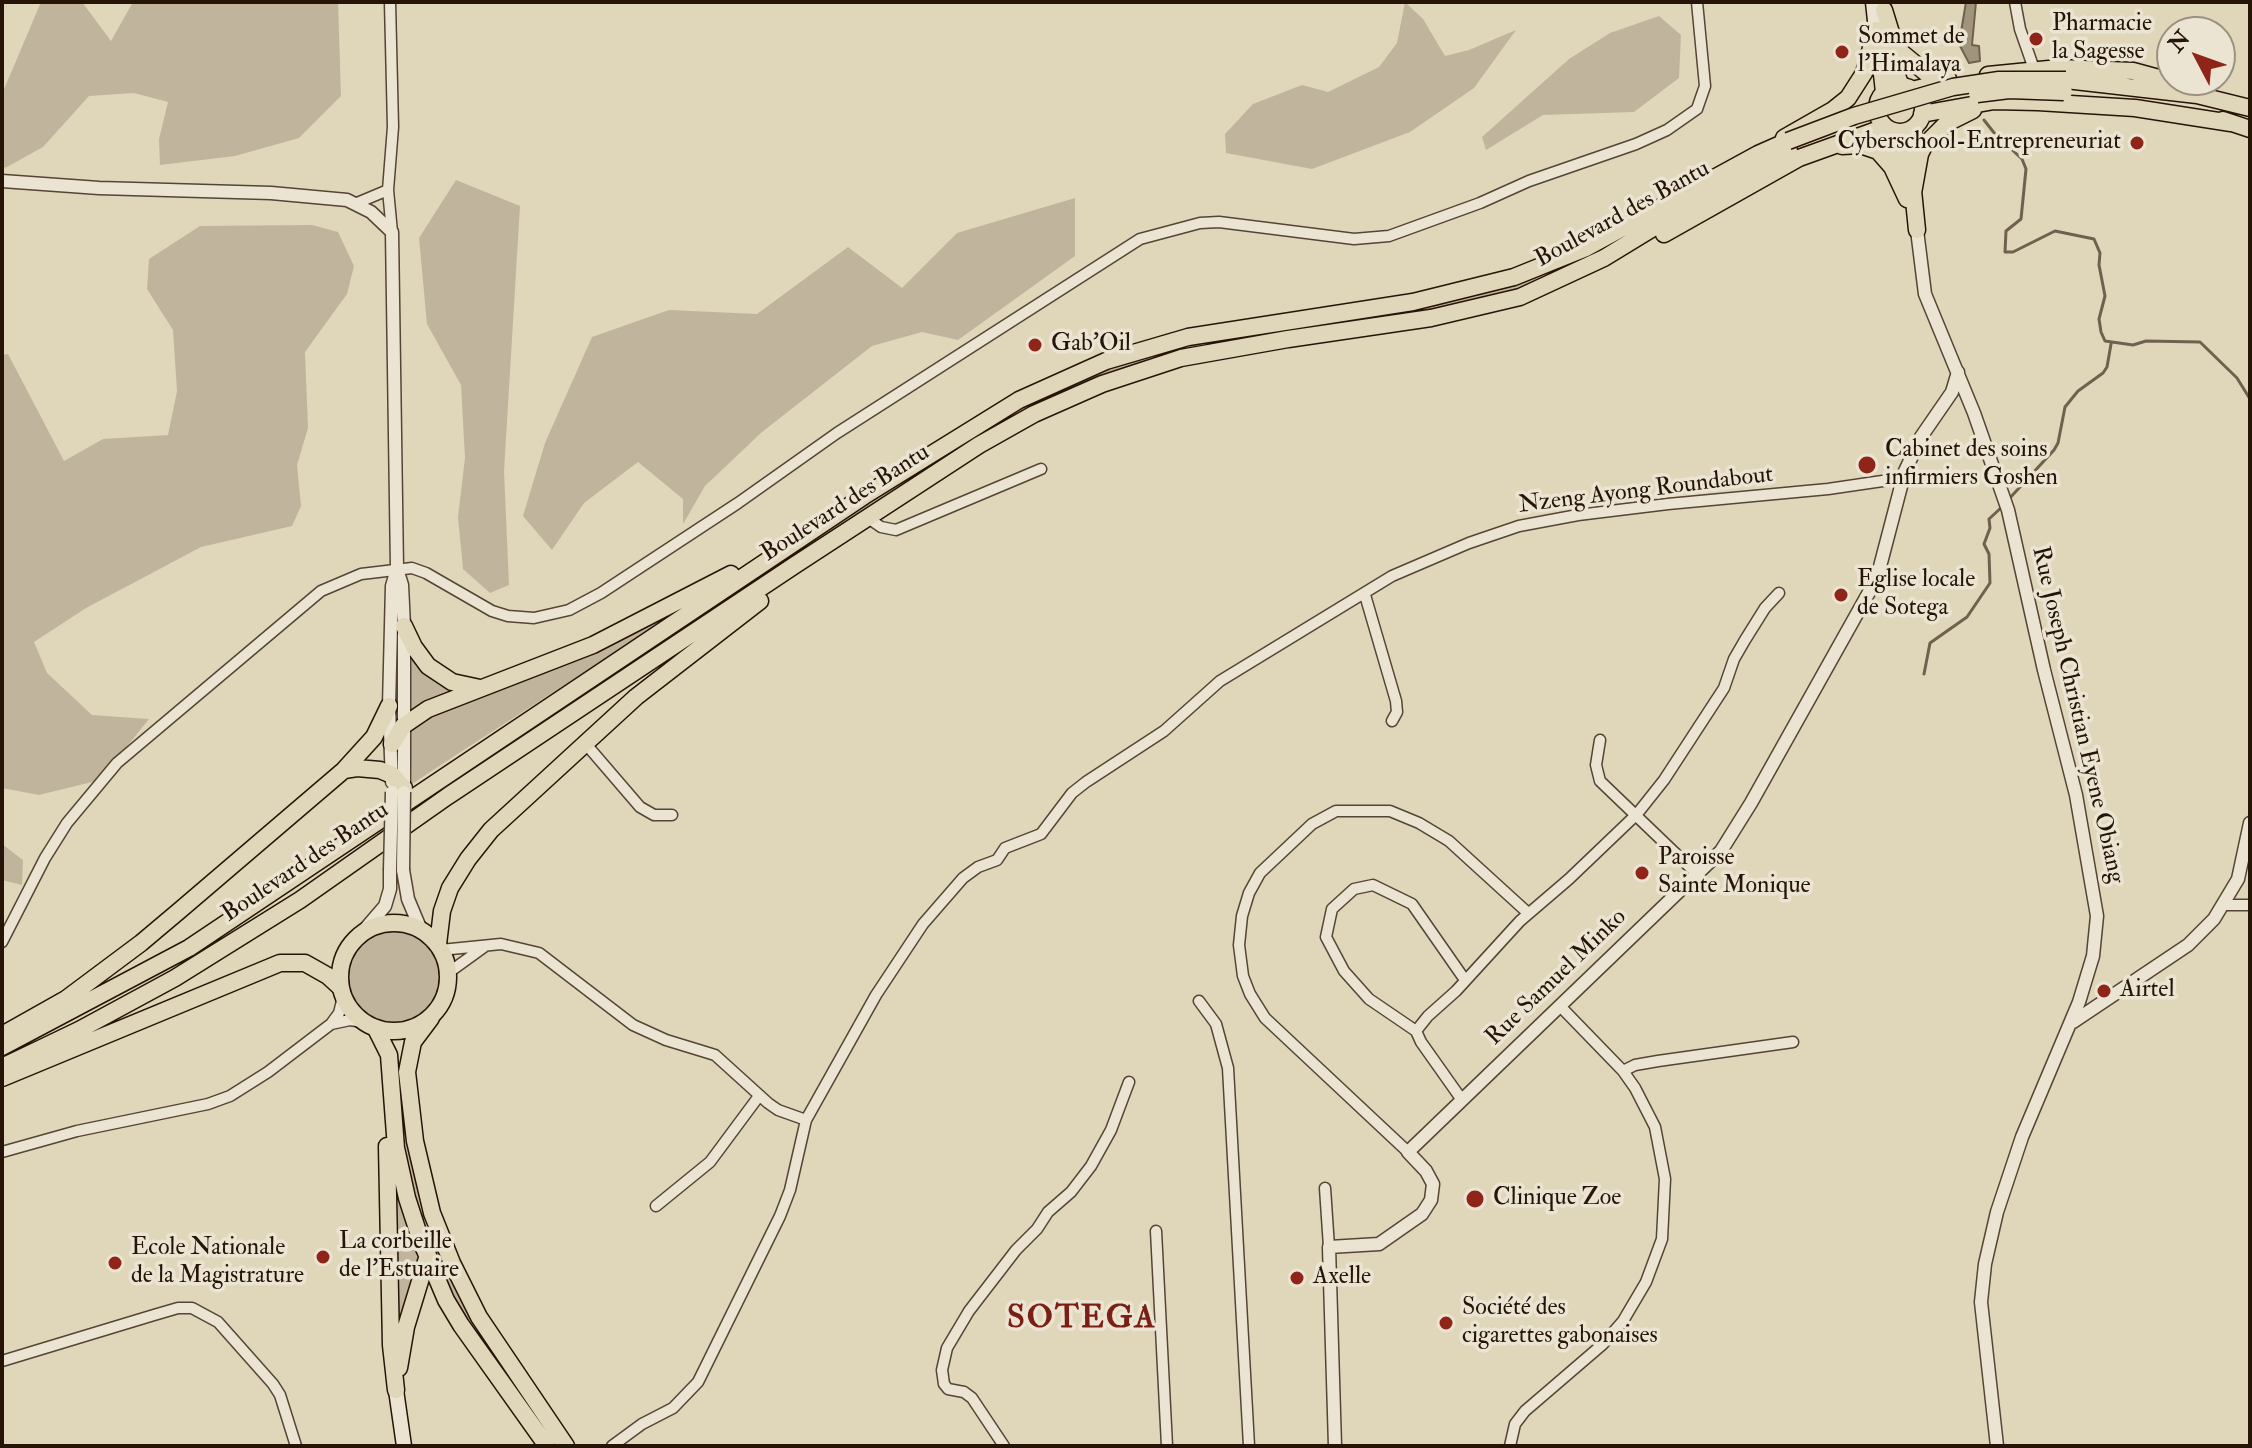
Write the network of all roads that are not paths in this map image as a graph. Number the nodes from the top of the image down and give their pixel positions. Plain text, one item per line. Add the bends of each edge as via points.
1 (390, 2) edge
2 (1697, 2) edge
3 (2015, 2) edge
4 (1880, 5) edge
5 (1876, 30) junction
6 (2034, 69) junction
7 (2156, 77) edge
8 (1953, 80) junction
9 (2065, 86) junction
10 (1907, 88) junction
11 (2156, 92) edge
12 (2201, 96) edge
13 (1881, 97) junction
14 (1991, 102) junction
15 (2250, 108) edge
16 (1918, 120) junction
17 (2231, 123) junction
18 (1889, 129) junction
19 (2250, 129) edge
20 (1787, 144) junction
21 (1821, 149) junction
22 (2, 181) edge
23 (388, 190) junction
24 (1910, 196) junction
25 (357, 203) junction
26 (1917, 230) joint
27 (392, 232) junction
28 (1520, 297) junction
29 (1958, 372) junction
30 (1938, 412) junction
31 (1974, 413) junction
32 (1041, 469) dead end
33 (1903, 478) junction
34 (864, 496) junction
35 (868, 518) junction
36 (832, 541) junction
37 (397, 569) junction
38 (1779, 593) dead end
39 (1365, 595) junction
40 (404, 626) junction
41 (482, 688) junction
42 (389, 706) junction
43 (1392, 721) dead end
44 (403, 726) junction
45 (1600, 740) dead end
46 (585, 743) junction
47 (392, 744) junction
48 (344, 770) junction
49 (398, 787) junction
50 (1637, 814) junction
51 (672, 815) dead end
52 (2250, 823) edge
53 (397, 870) junction
54 (1698, 875) junction
55 (2224, 905) junction
56 (2250, 905) edge
57 (1528, 913) junction
58 (421, 930) junction
59 (360, 935) junction
60 (2, 942) edge
61 (486, 946) junction
62 (440, 947) junction
63 (448, 973) junction
64 (1465, 980) junction
65 (2085, 983) junction
66 (342, 992) junction
67 (1199, 1001) dead end
68 (2103, 1002) junction
69 (1560, 1006) junction
70 (431, 1018) junction
71 (331, 1024) junction
72 (369, 1026) junction
73 (2069, 1028) junction
74 (1416, 1031) junction
75 (2, 1035) edge
76 (1788, 1042) dead end
77 (2, 1047) edge
78 (2, 1067) edge
79 (1623, 1071) junction
80 (389, 1077) junction
81 (2, 1078) edge
82 (1129, 1082) dead end
83 (759, 1096) junction
84 (1462, 1100) junction
85 (806, 1120) junction
86 (415, 1141) junction
87 (2, 1152) edge
88 (1408, 1152) junction
89 (1325, 1188) dead end
90 (656, 1206) dead end
91 (1156, 1231) dead end
92 (1329, 1247) junction
93 (428, 1257) junction
94 (2, 1361) edge
95 (396, 1390) junction
96 (296, 1446) edge
97 (404, 1446) edge
98 (547, 1446) edge
99 (566, 1446) edge
100 (612, 1446) edge
101 (1004, 1446) edge
102 (1167, 1446) edge
103 (1249, 1446) edge
104 (1335, 1446) edge
105 (1510, 1446) edge
106 (1997, 1446) edge

1 - 23 street via 393,127
2 - 37 street via 1705,86 1697,109 1667,130 1389,236 1354,239 1219,222 1140,239 569,610 534,618 508,616 417,569
3 - 6 street
4 - 5 main road
4 - 8 main road via 1895,43 1909,61
4 - 10 main road via 1892,63
5 - 13 main road
5 - 20 main road via 1864,73 1848,98
6 - 7 main road via 2133,71
6 - 8 main road
8 - 10 main road
9 - 11 main road
9 - 17 main road via 2182,107
9 - 20 main road, bridge via 2008,80 1953,87 1881,107
10 - 13 main road
10 - 16 main road via 1921,101
12 - 15 main road
13 - 18 main road via 1878,118
13 - 20 main road
14 - 16 main road
14 - 17 main road via 2109,105
14 - 24 main road via 1947,123 1931,138 1920,154
16 - 18 main road via 1906,131
16 - 24 main road
17 - 19 main road
18 - 21 main road
18 - 24 main road
20 - 28 main road, Boulevard des Bantu via 1604,258
20 - 34 main road, Boulevard des Bantu via 1758,154 1586,248 1514,277 1413,302 1188,337 1119,357 1019,400
21 - 24 main road via 1860,145 1878,151
21 - 28 main road via 1661,236
22 - 25 street via 271,193
23 - 25 street
23 - 27 street
24 - 26 main road
25 - 27 street
26 - 29 street, Rue Joseph Christian Eyene Obiang via 1925,294
27 - 37 street
28 - 35 main road, Boulevard des Bantu via 1144,369 1034,414
29 - 30 street, Rue Samuel Minko
29 - 31 street, Rue Joseph Christian Eyene Obiang
30 - 31 street via 1959,403
30 - 33 street, Rue Samuel Minko
31 - 65 street, Rue Joseph Christian Eyene Obiang via 2008,510 2095,892 2096,942
32 - 35 street via 896,530
33 - 39 street, Nzeng Ayong Roundabout via 1519,526 1392,576
33 - 54 street, Rue Samuel Minko via 1877,578 1737,826
34 - 41 main road via 638,623
34 - 77 main road, Boulevard des Bantu via 189,948
35 - 36 main road, Boulevard des Bantu
36 - 46 main road
36 - 78 main road, Boulevard des Bantu via 300,900 175,978
37 - 40 street
37 - 42 street via 392,586
37 - 60 street via 361,574 321,591 117,763 67,823
38 - 50 street via 1745,640 1724,688
39 - 43 street via 1396,701
39 - 85 street, Nzeng Ayong Roundabout via 1220,681 1164,731 1072,793 1041,834 1005,848 997,860 953,887 876,995
40 - 41 main road via 428,666 452,682
40 - 44 street
41 - 44 main road via 428,709
42 - 47 street
42 - 48 main road via 374,737
44 - 47 main road
44 - 49 street
45 - 50 street via 1600,781
46 - 51 street via 640,807 654,815
46 - 62 main road via 473,852 443,906
47 - 49 street
48 - 49 main road via 380,770
48 - 75 main road via 141,943 66,999
49 - 53 street, bridge
50 - 54 street
50 - 57 street
52 - 55 street via 2238,879
53 - 58 street
53 - 59 street via 385,906
54 - 69 street, Rue Samuel Minko
55 - 56 street
55 - 68 street via 2188,945
57 - 64 street
57 - 88 street via 1449,841 1390,811 1336,811 1312,824 1260,873 1249,893 1239,945 1250,994 1265,1018
58 - 59 main road via 390,923
58 - 62 main road
59 - 66 main road via 345,954
61 - 62 street
61 - 63 street
61 - 83 street via 510,945 539,953 633,1025 715,1055
62 - 63 main road
63 - 70 main road via 446,994
64 - 74 street
64 - 74 street via 1412,904 1373,885 1354,889 1332,909 1326,937 1344,971 1369,999
65 - 68 street via 2088,1000
65 - 73 street, Rue Joseph Christian Eyene Obiang
66 - 71 street
66 - 72 main road via 351,1011
66 - 81 main road via 305,963 280,963
67 - 103 street via 1216,1024 1228,1068
68 - 73 street
69 - 79 street
69 - 84 street, Rue Samuel Minko
70 - 72 main road via 400,1032
70 - 86 main road via 416,1036 408,1058
71 - 72 street via 350,1020
71 - 87 street via 257,1080 219,1100
72 - 80 main road via 389,1055
73 - 106 street, Rue Joseph Christian Eyene Obiang via 2022,1137 1985,1264 1981,1302
74 - 84 street
76 - 79 street
79 - 105 street via 1661,1148 1665,1208 1658,1251 1623,1321 1525,1411 1515,1424
80 - 93 main road via 401,1175
80 - 95 main road via 391,1361
82 - 101 street via 1101,1151 1082,1180 1016,1250 952,1338 944,1358 944,1384 972,1398
83 - 85 street
83 - 90 street via 710,1162
84 - 88 street, Rue Samuel Minko
85 - 100 street, Nzeng Ayong Roundabout via 780,1216 698,1382 673,1408
86 - 93 main road via 429,1221
86 - 99 main road via 432,1213 462,1285
88 - 92 street via 1433,1184 1422,1214 1379,1244
89 - 92 street
91 - 102 street
92 - 104 street
93 - 95 main road via 406,1327
93 - 98 main road via 461,1325
94 - 96 street via 192,1308 218,1322 273,1384
95 - 97 main road

